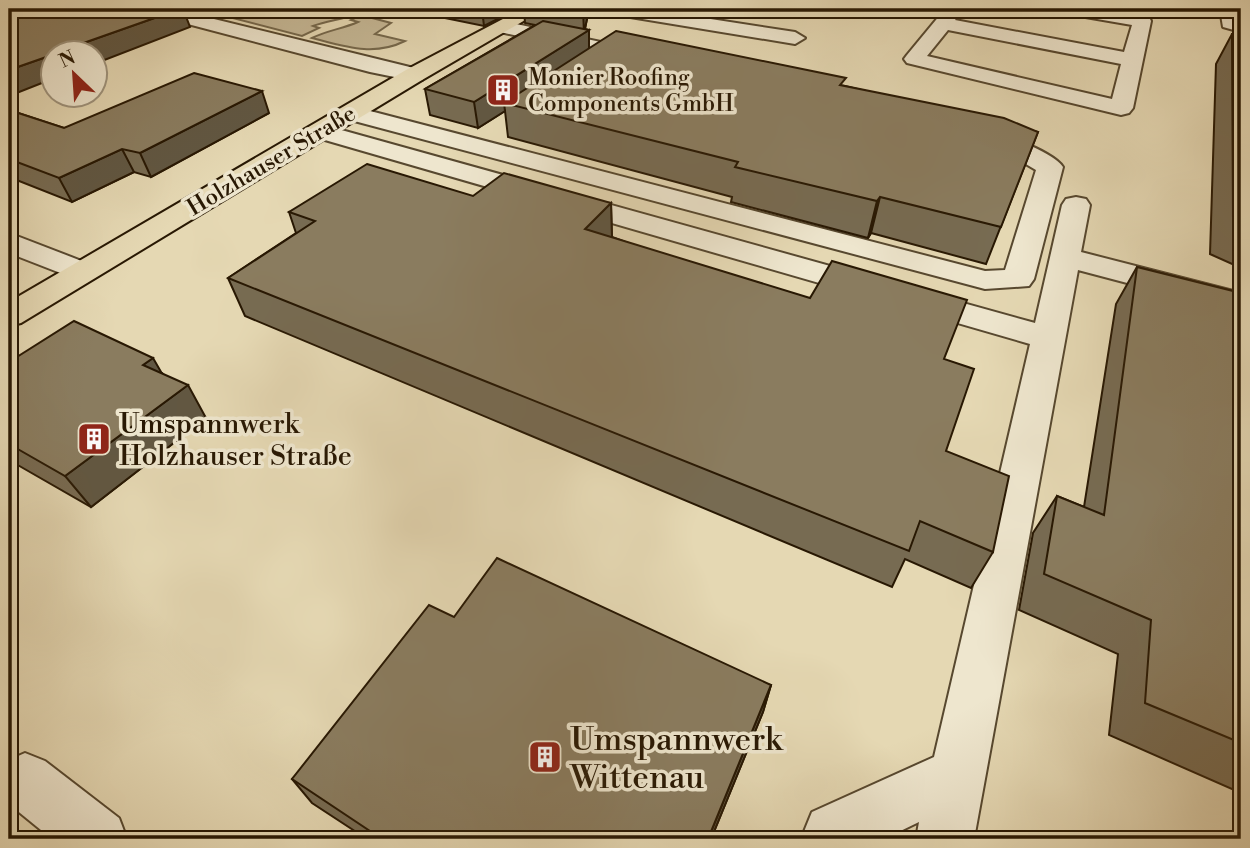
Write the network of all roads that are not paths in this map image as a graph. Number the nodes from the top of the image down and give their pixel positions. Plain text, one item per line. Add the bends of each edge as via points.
1 (152, 9) edge
2 (535, 9) edge
3 (612, 9) edge
4 (1068, 9) edge
5 (1229, 9) edge
6 (661, 16) junction
7 (948, 16) edge
8 (716, 25) junction
9 (502, 26) junction
10 (1241, 26) edge
11 (641, 29) dead end
12 (795, 37) dead end
13 (697, 39) dead end
14 (613, 51) junction
15 (1133, 60) junction
16 (667, 62) edge
17 (592, 65) edge
18 (414, 75) junction
19 (351, 113) junction
20 (321, 131) junction
21 (495, 131) dead end
22 (960, 131) edge
23 (474, 145) junction
24 (1076, 205) dead end
25 (9, 243) edge
26 (1065, 257) junction
27 (81, 272) junction
28 (1241, 303) edge
29 (9, 316) edge
30 (1049, 338) junction
31 (958, 775) junction
32 (25, 781) dead end
33 (98, 839) edge
34 (830, 839) edge
35 (945, 839) edge

1 - 18 street
2 - 9 main road, Holzhauser Straße
3 - 6 street
4 - 15 street via 1142,20
5 - 10 street via 1230,23
6 - 8 street
6 - 11 street
7 - 15 street
7 - 15 street via 914,59 1121,108
8 - 12 street
8 - 13 street
9 - 14 street
9 - 18 main road, Holzhauser Straße
14 - 16 street
14 - 17 street
18 - 19 main road, Holzhauser Straße
19 - 20 main road, Holzhauser Straße
19 - 23 street
20 - 27 main road, Holzhauser Straße
20 - 30 street
21 - 23 street
22 - 23 street via 1023,152 1049,167 1018,279 985,280
24 - 26 street
25 - 27 street
26 - 28 street
26 - 30 street
27 - 29 main road, Holzhauser Straße
30 - 31 street
31 - 34 street via 833,832
31 - 35 street
32 - 33 street

